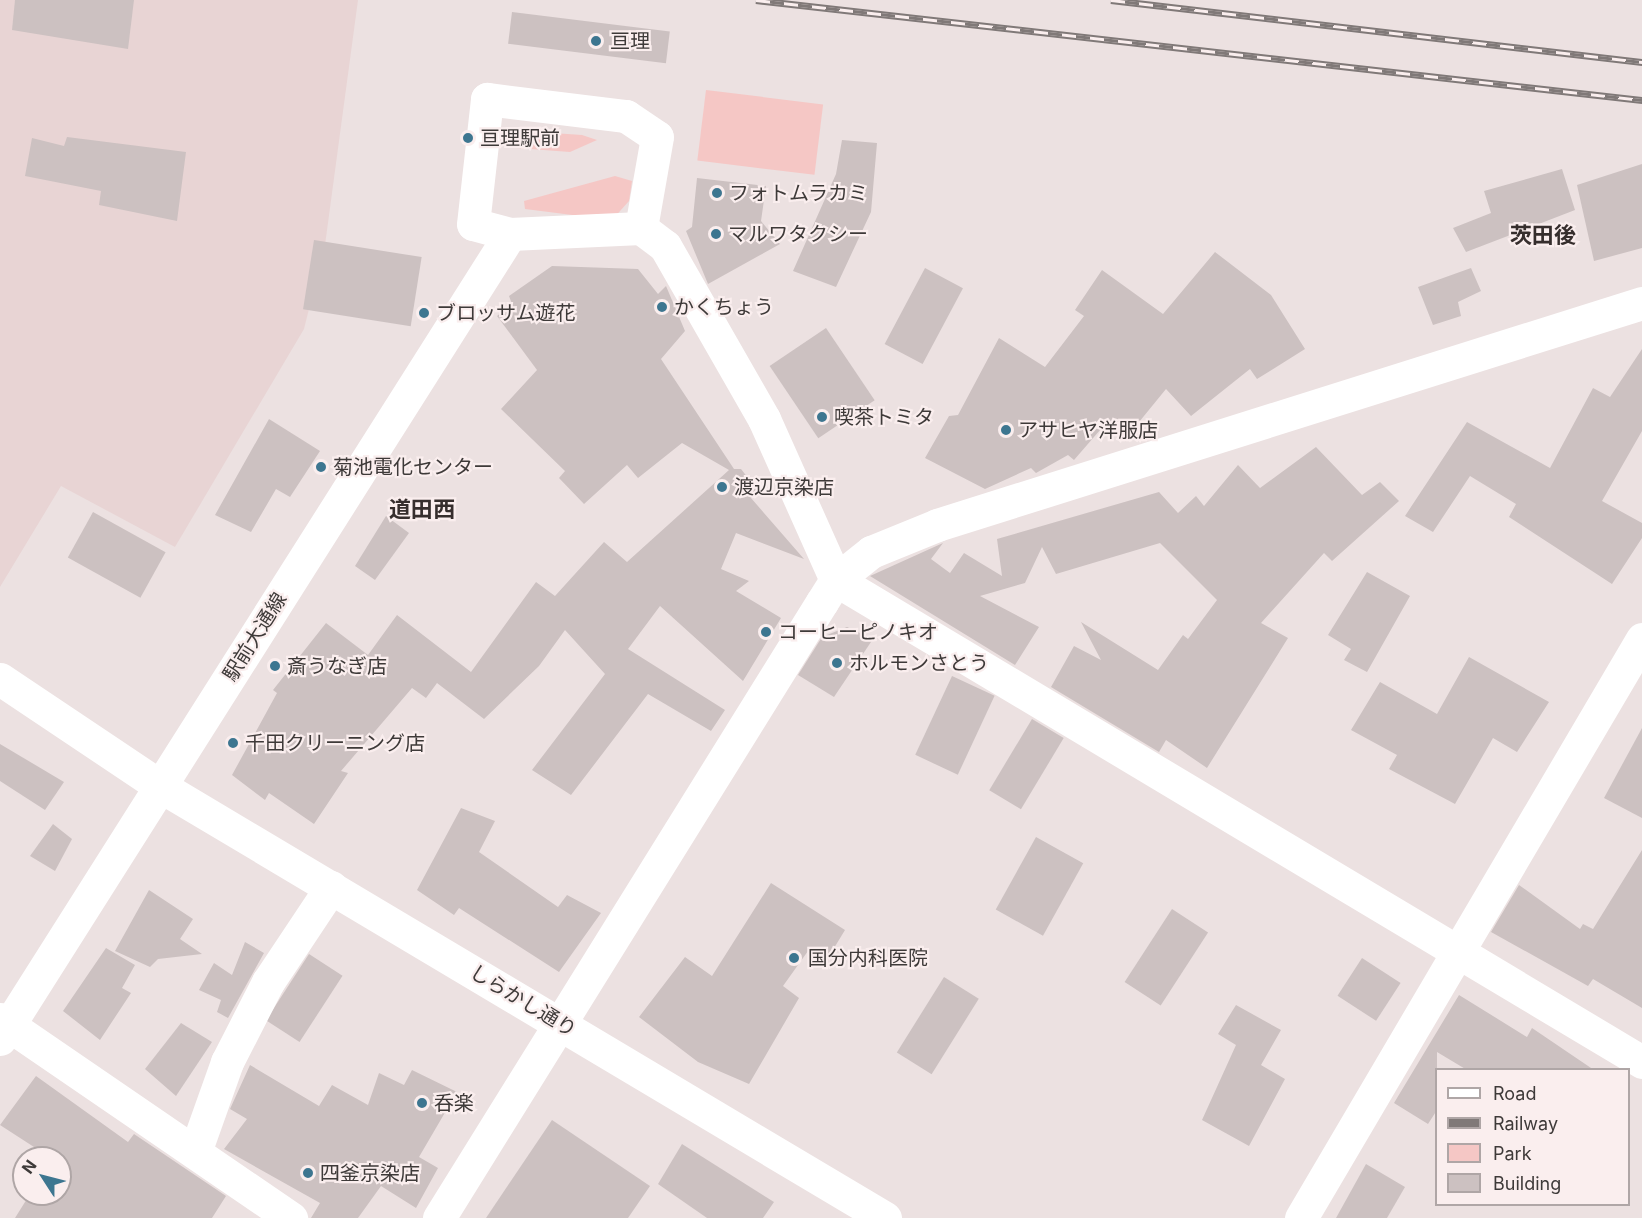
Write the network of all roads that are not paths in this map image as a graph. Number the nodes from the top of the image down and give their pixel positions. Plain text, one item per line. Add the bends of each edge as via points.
1 (641, 228) junction
2 (510, 234) junction
3 (1642, 303) edge
4 (836, 580) junction
5 (1642, 639) edge
6 (0, 679) edge
7 (160, 786) junction
8 (331, 887) junction
9 (1459, 952) junction
10 (560, 1022) junction
11 (3, 1028) edge
12 (1642, 1062) edge
13 (195, 1152) junction
14 (1309, 1215) edge
15 (291, 1218) edge
16 (439, 1218) edge
17 (885, 1218) edge

1 - 2 street
1 - 2 street via 657,137 626,116 487,99 473,224
1 - 4 street via 665,246 764,419
2 - 7 street, 駅前大通線
3 - 4 street via 936,525 871,552
4 - 9 street
4 - 10 street
5 - 9 street
6 - 7 street, しらかし通り
7 - 8 street, しらかし通り
7 - 11 street, 駅前大通線
8 - 10 street, しらかし通り
8 - 13 street via 243,1032
9 - 12 street
9 - 14 street
10 - 16 street
10 - 17 street, しらかし通り
11 - 13 street
13 - 15 street

